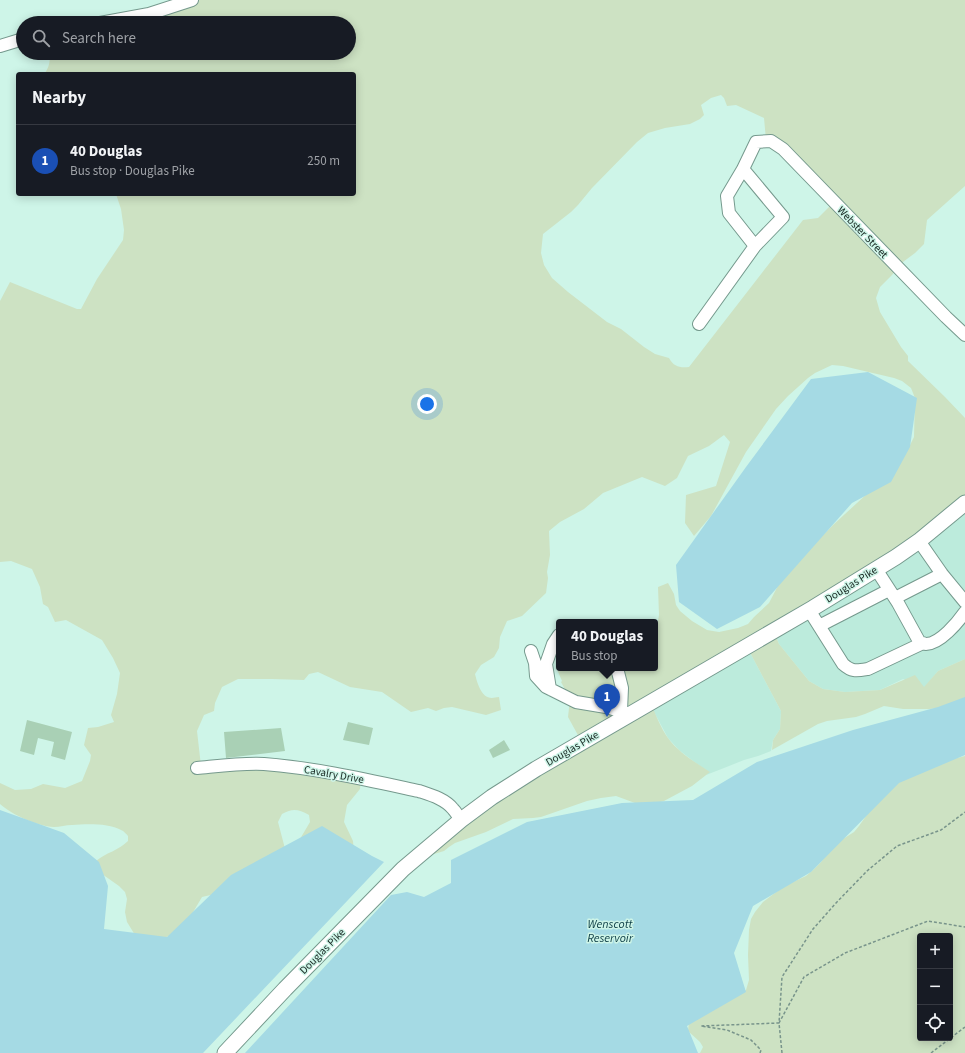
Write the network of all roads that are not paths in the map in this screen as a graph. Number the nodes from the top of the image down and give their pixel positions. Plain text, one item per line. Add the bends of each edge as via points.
1 (192, 0) edge
2 (138, 16) edge
3 (16, 41) edge
4 (0, 46) edge
5 (743, 169) junction
6 (755, 246) junction
7 (698, 324) dead end
8 (965, 335) edge
9 (965, 504) edge
10 (919, 541) junction
11 (876, 569) junction
12 (942, 574) junction
13 (892, 594) junction
14 (965, 602) edge
15 (809, 610) junction
16 (965, 612) edge
17 (819, 626) junction
18 (556, 640) edge
19 (923, 643) junction
20 (532, 651) dead end
21 (618, 671) edge
22 (550, 689) junction
23 (626, 713) junction
24 (197, 768) dead end
25 (461, 820) junction
26 (225, 1053) edge

1 - 2 street
3 - 4 street
5 - 6 street via 727,196 728,207 729,212
5 - 6 street via 783,216
5 - 8 street, Webster Street via 756,142 771,141 783,149
6 - 7 street
9 - 10 main road, Douglas Pike
10 - 11 main road, Douglas Pike
10 - 12 street
11 - 13 street
11 - 15 main road, Douglas Pike
12 - 13 street
12 - 14 street
13 - 17 street
13 - 19 street via 920,642
15 - 17 street
15 - 23 main road, Douglas Pike
16 - 19 street via 956,624 935,642
17 - 19 street via 843,664 858,671 868,670
18 - 22 street via 546,664
20 - 22 street via 536,676
21 - 23 street
22 - 23 street via 576,702
23 - 25 main road, Douglas Pike via 492,797
24 - 25 street, Cavalry Drive via 263,764 346,776 427,794 449,805
25 - 26 main road, Douglas Pike via 403,869

